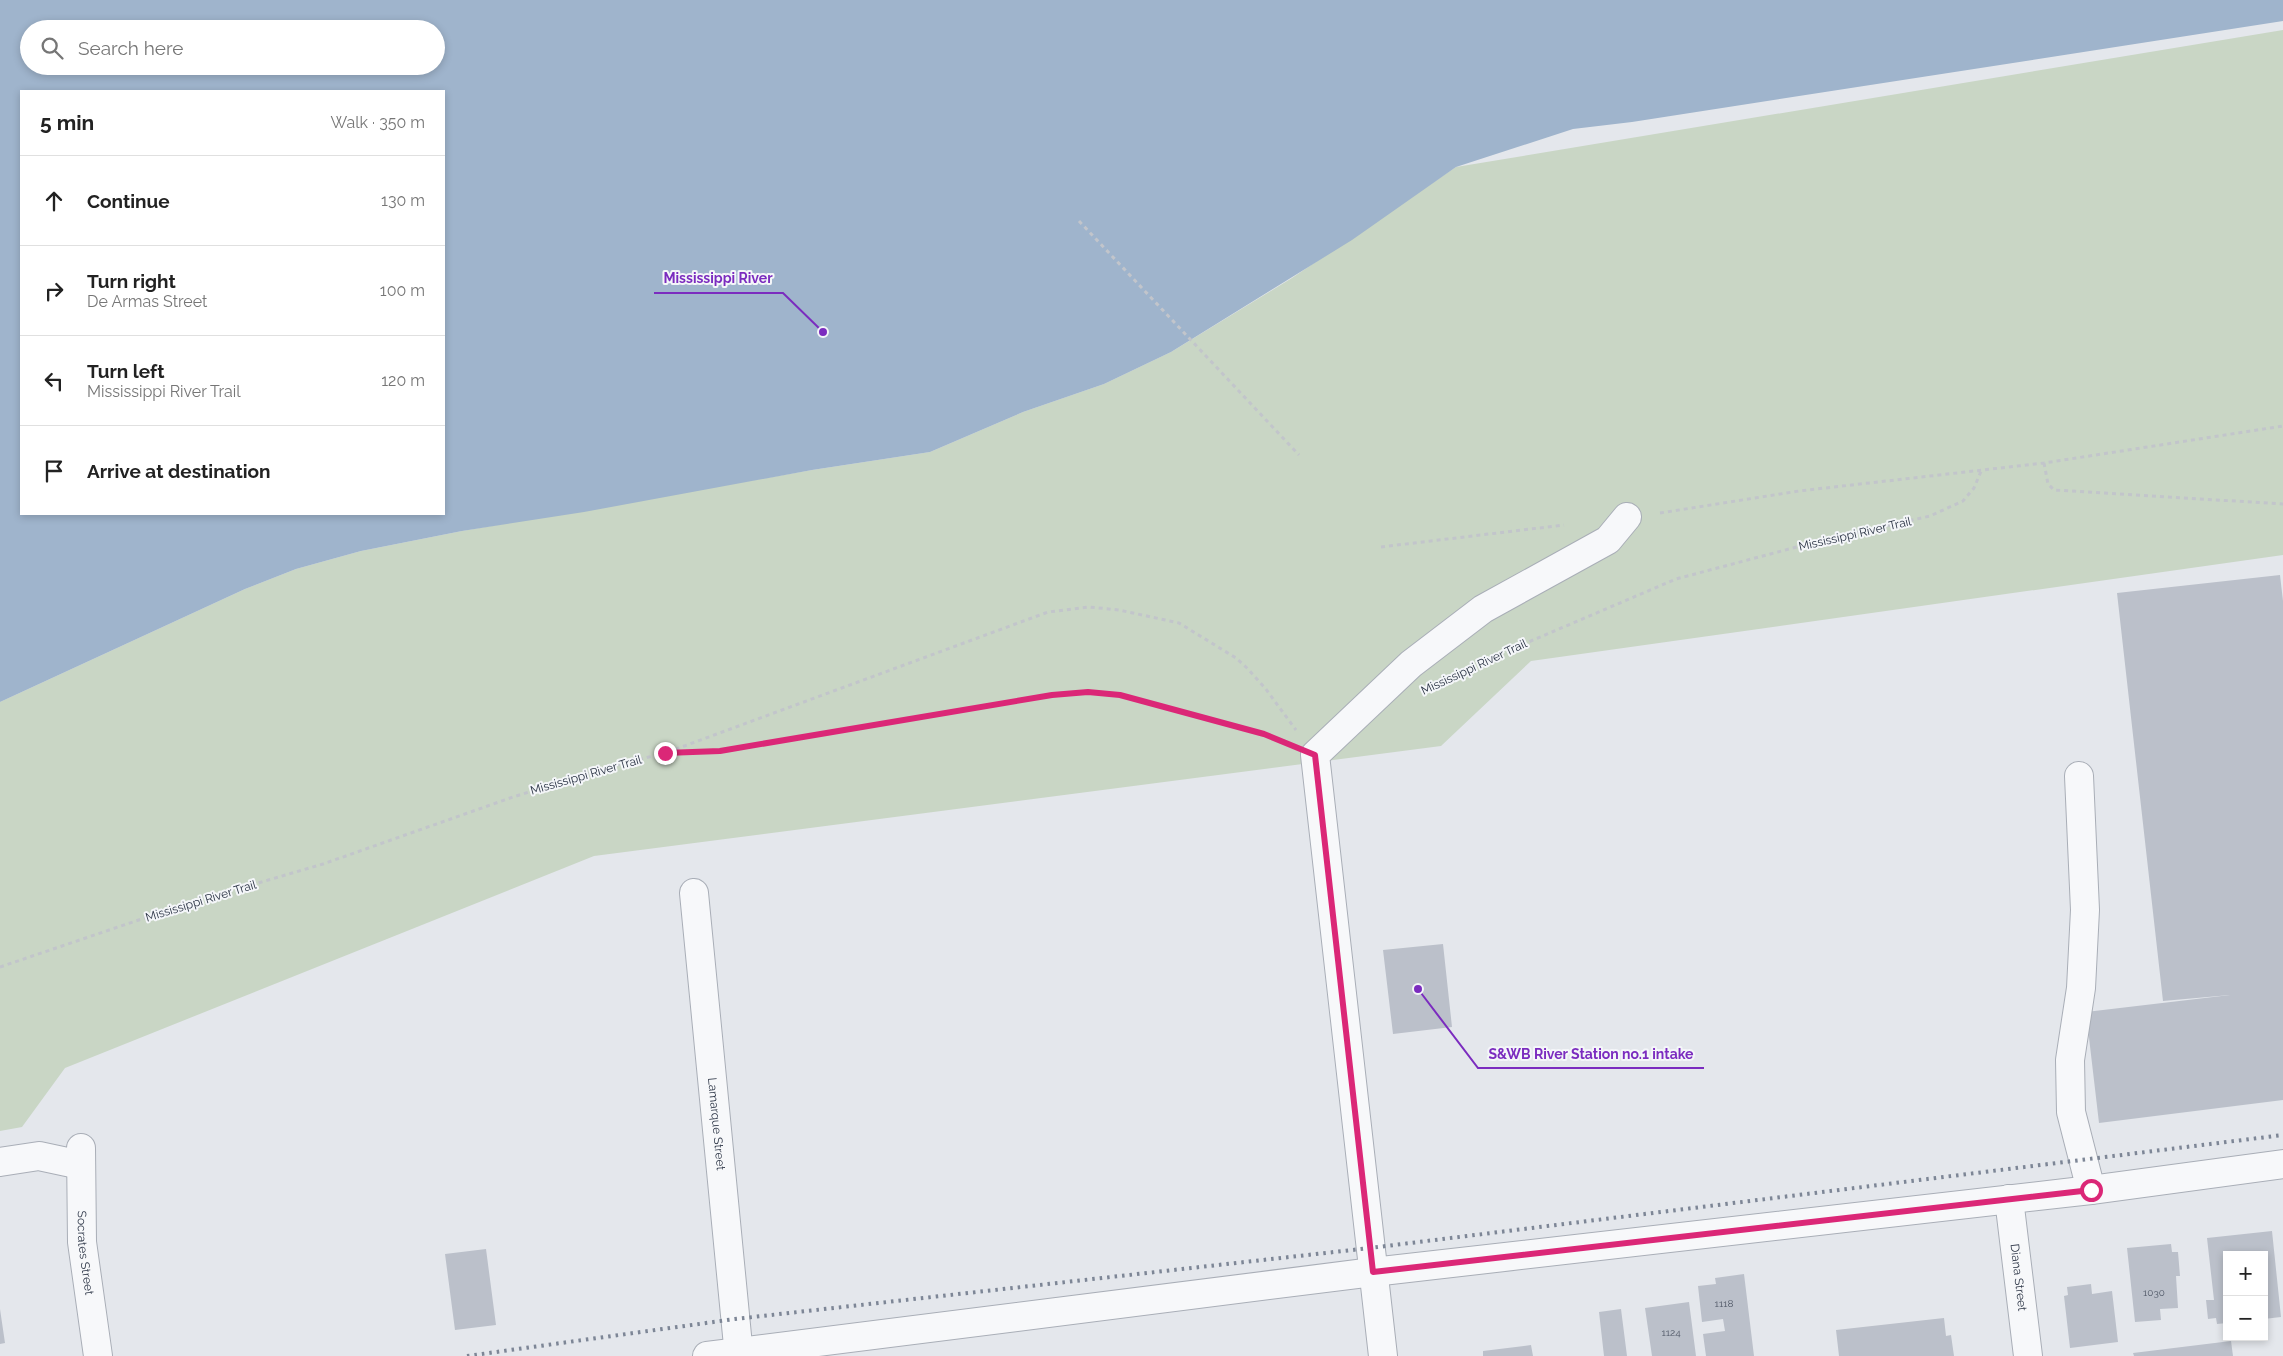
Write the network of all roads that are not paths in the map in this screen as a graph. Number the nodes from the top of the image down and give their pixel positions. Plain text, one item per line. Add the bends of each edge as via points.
1 (1627, 518) road end
2 (2079, 776) dead end
3 (694, 893) dead end
4 (0, 1162) edge
5 (2283, 1164) edge
6 (2091, 1190) junction
7 (2009, 1199) junction
8 (1373, 1272) junction
9 (738, 1354) edge
10 (98, 1356) edge
11 (707, 1356) edge
12 (1383, 1356) edge
13 (2028, 1356) edge

1 - 8 street via 1608,540 1483,609 1411,664 1315,755
2 - 6 street via 2085,910 2081,988 2070,1060 2071,1112
3 - 9 street, Lamarque Street
4 - 10 street, Socrates Street via 39,1156 81,1157 82,1242
5 - 6 street
6 - 7 street
7 - 8 street
7 - 13 street, Diana Street
8 - 9 street
8 - 12 street
9 - 11 street

